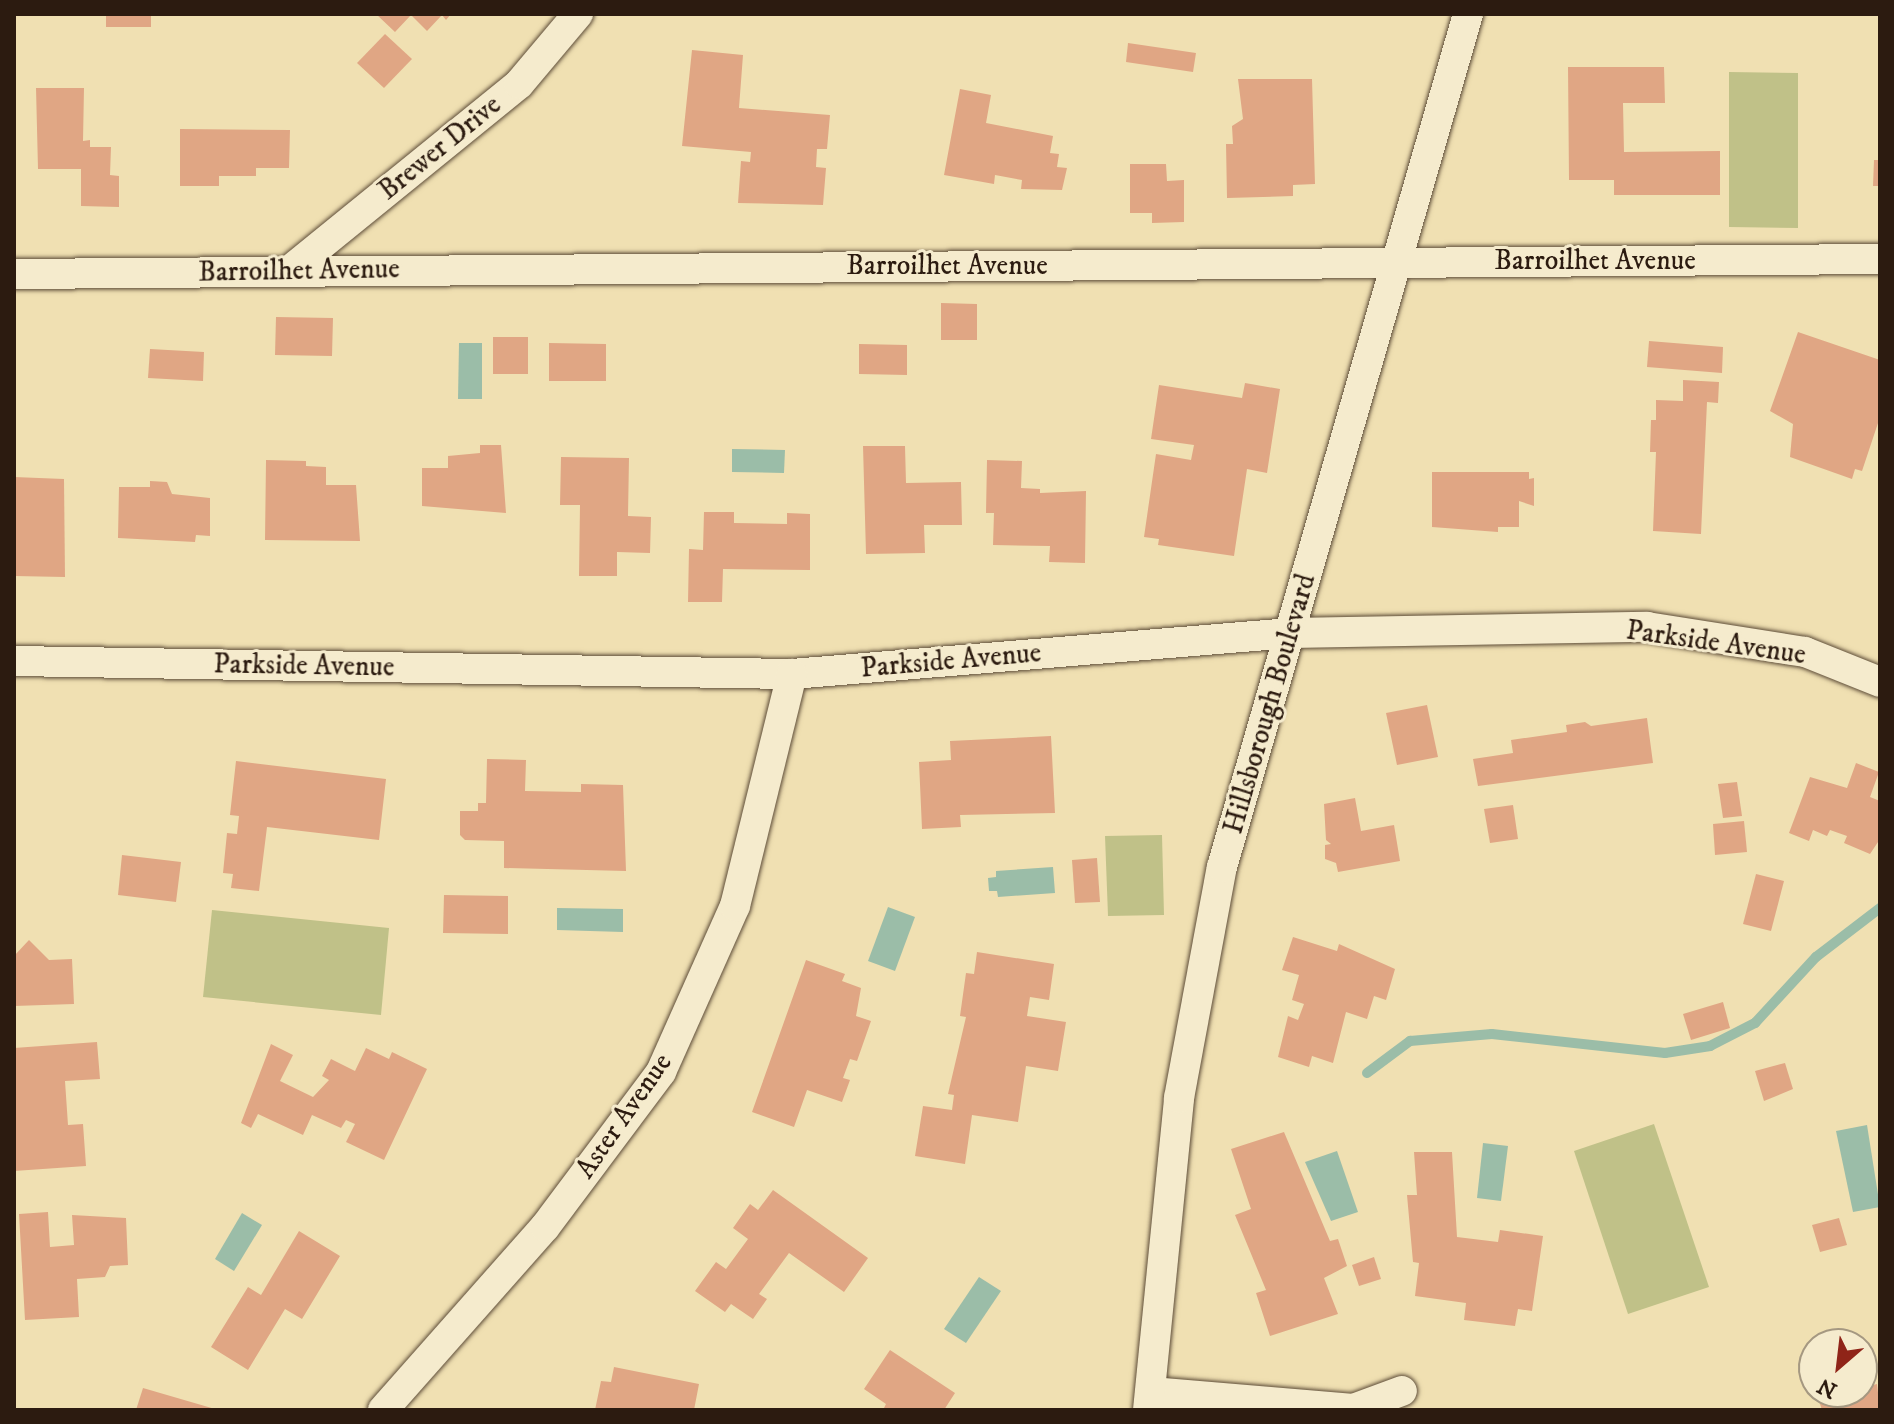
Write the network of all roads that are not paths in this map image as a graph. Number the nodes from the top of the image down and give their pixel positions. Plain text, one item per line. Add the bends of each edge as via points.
1 (578, 14) edge
2 (1468, 14) edge
3 (1880, 259) edge
4 (1400, 262) junction
5 (289, 271) junction
6 (14, 274) edge
7 (1290, 633) junction
8 (14, 661) edge
9 (792, 674) junction
10 (1880, 682) edge
11 (1402, 1391) dead end
12 (1150, 1401) edge
13 (383, 1410) edge

1 - 5 street, Brewer Drive via 519,84
2 - 4 street, Hillsborough Boulevard
3 - 4 street, Barroilhet Avenue
4 - 5 street, Barroilhet Avenue
4 - 7 street, Hillsborough Boulevard
5 - 6 street, Barroilhet Avenue
7 - 9 street, Parkside Avenue
7 - 10 street, Parkside Avenue via 1647,627 1805,652
7 - 12 street, Hillsborough Boulevard via 1222,867 1179,1098
8 - 9 street, Parkside Avenue
9 - 13 street, Aster Avenue via 735,906 661,1072 545,1227
11 - 12 street via 1353,1409

